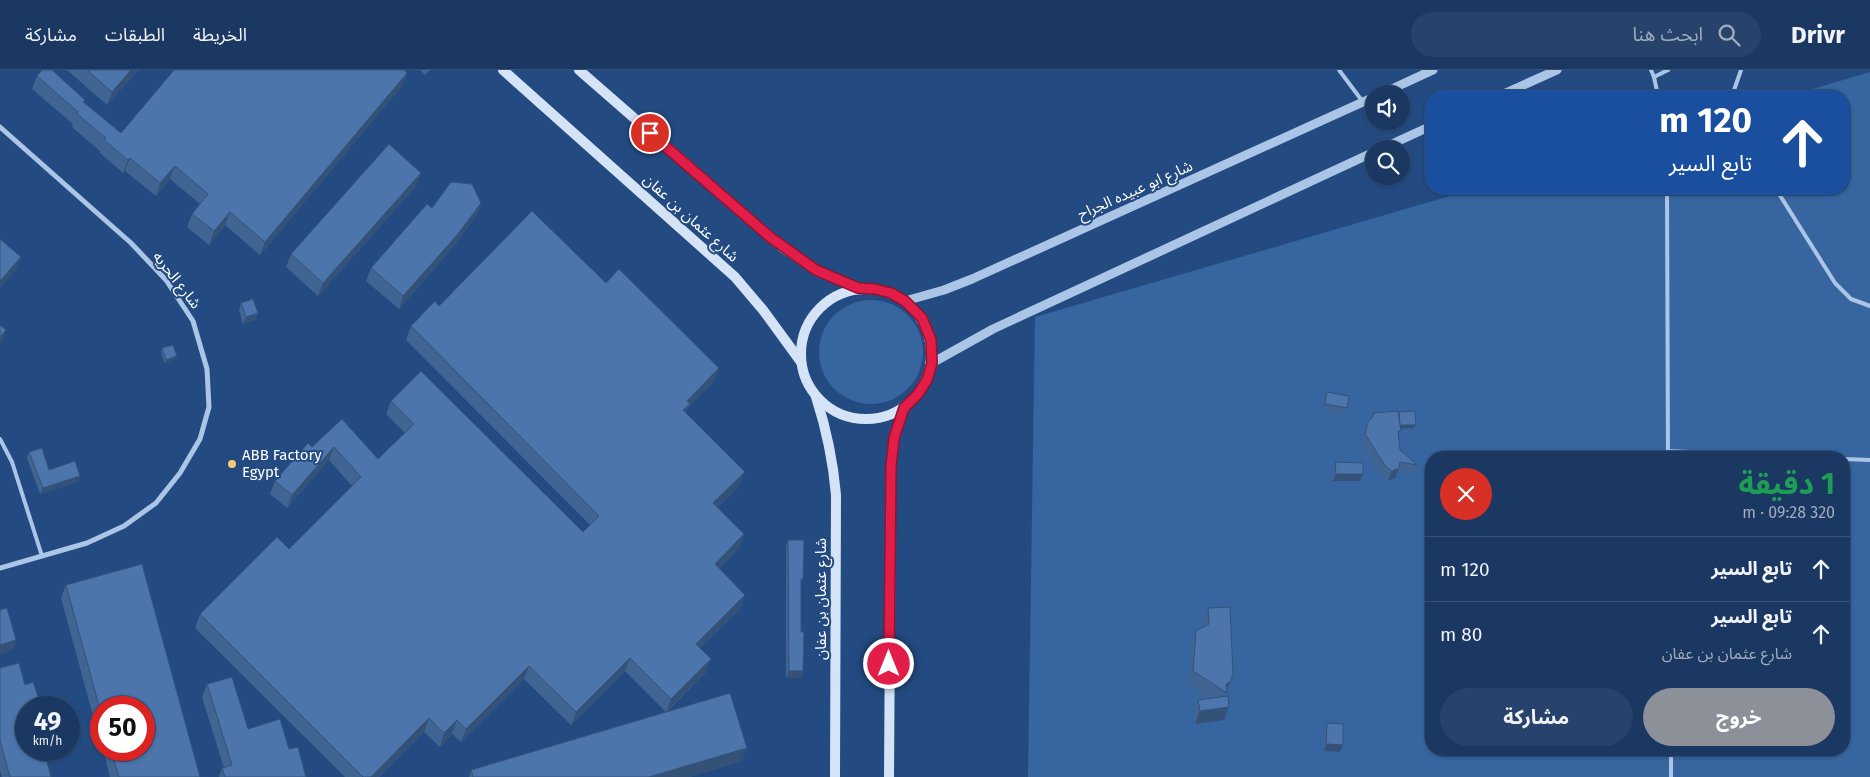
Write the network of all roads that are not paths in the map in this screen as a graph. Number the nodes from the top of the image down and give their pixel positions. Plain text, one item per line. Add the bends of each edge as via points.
1 (503, 70) edge
2 (579, 70) edge
3 (1339, 70) edge
4 (1433, 70) edge
5 (1557, 70) edge
6 (1651, 70) edge
7 (1668, 70) edge
8 (1741, 70) edge
9 (1654, 77) junction
10 (1400, 85) edge
11 (1512, 90) edge
12 (1657, 90) edge
13 (1734, 90) edge
14 (1363, 102) joint
15 (0, 127) edge
16 (1425, 129) edge
17 (1401, 140) edge
18 (1365, 156) edge
19 (1668, 195) edge
20 (1780, 195) edge
21 (858, 288) junction
22 (905, 301) junction
23 (1870, 306) edge
24 (801, 362) junction
25 (932, 363) junction
26 (814, 394) junction
27 (904, 408) junction
28 (0, 439) edge
29 (1668, 451) edge
30 (1850, 459) edge
31 (1870, 460) edge
32 (42, 556) junction
33 (0, 568) edge
34 (1670, 756) edge
35 (835, 777) edge
36 (888, 777) edge
37 (1671, 777) edge

1 - 24 main road, شارع عثمان بن عفان via 735,276
2 - 21 main road via 782,247 816,270
3 - 14 lane
4 - 10 street
5 - 11 street
6 - 9 lane
7 - 9 lane
8 - 13 lane
9 - 12 lane
14 - 22 street, شارع ابو عبيده الجراح via 972,279
15 - 32 street, شارع الحريه via 132,243 166,280 193,321 207,369 209,407 200,439 180,473 156,503 124,526 87,543
16 - 17 street
18 - 25 street via 992,329
19 - 29 lane
20 - 23 lane via 1835,283 1851,298
21 - 22 main road via 891,293
21 - 24 main road via 838,294 821,306 809,322 802,341
22 - 25 main road via 922,318 931,340
24 - 26 main road
25 - 27 main road via 927,380
26 - 27 main road via 829,408 866,420 886,417
26 - 35 main road, شارع عثمان بن عفان via 832,454 836,495
27 - 36 main road via 894,438 891,467
28 - 32 lane via 12,462
30 - 31 lane
32 - 33 street, شارع الحريه
34 - 37 lane

